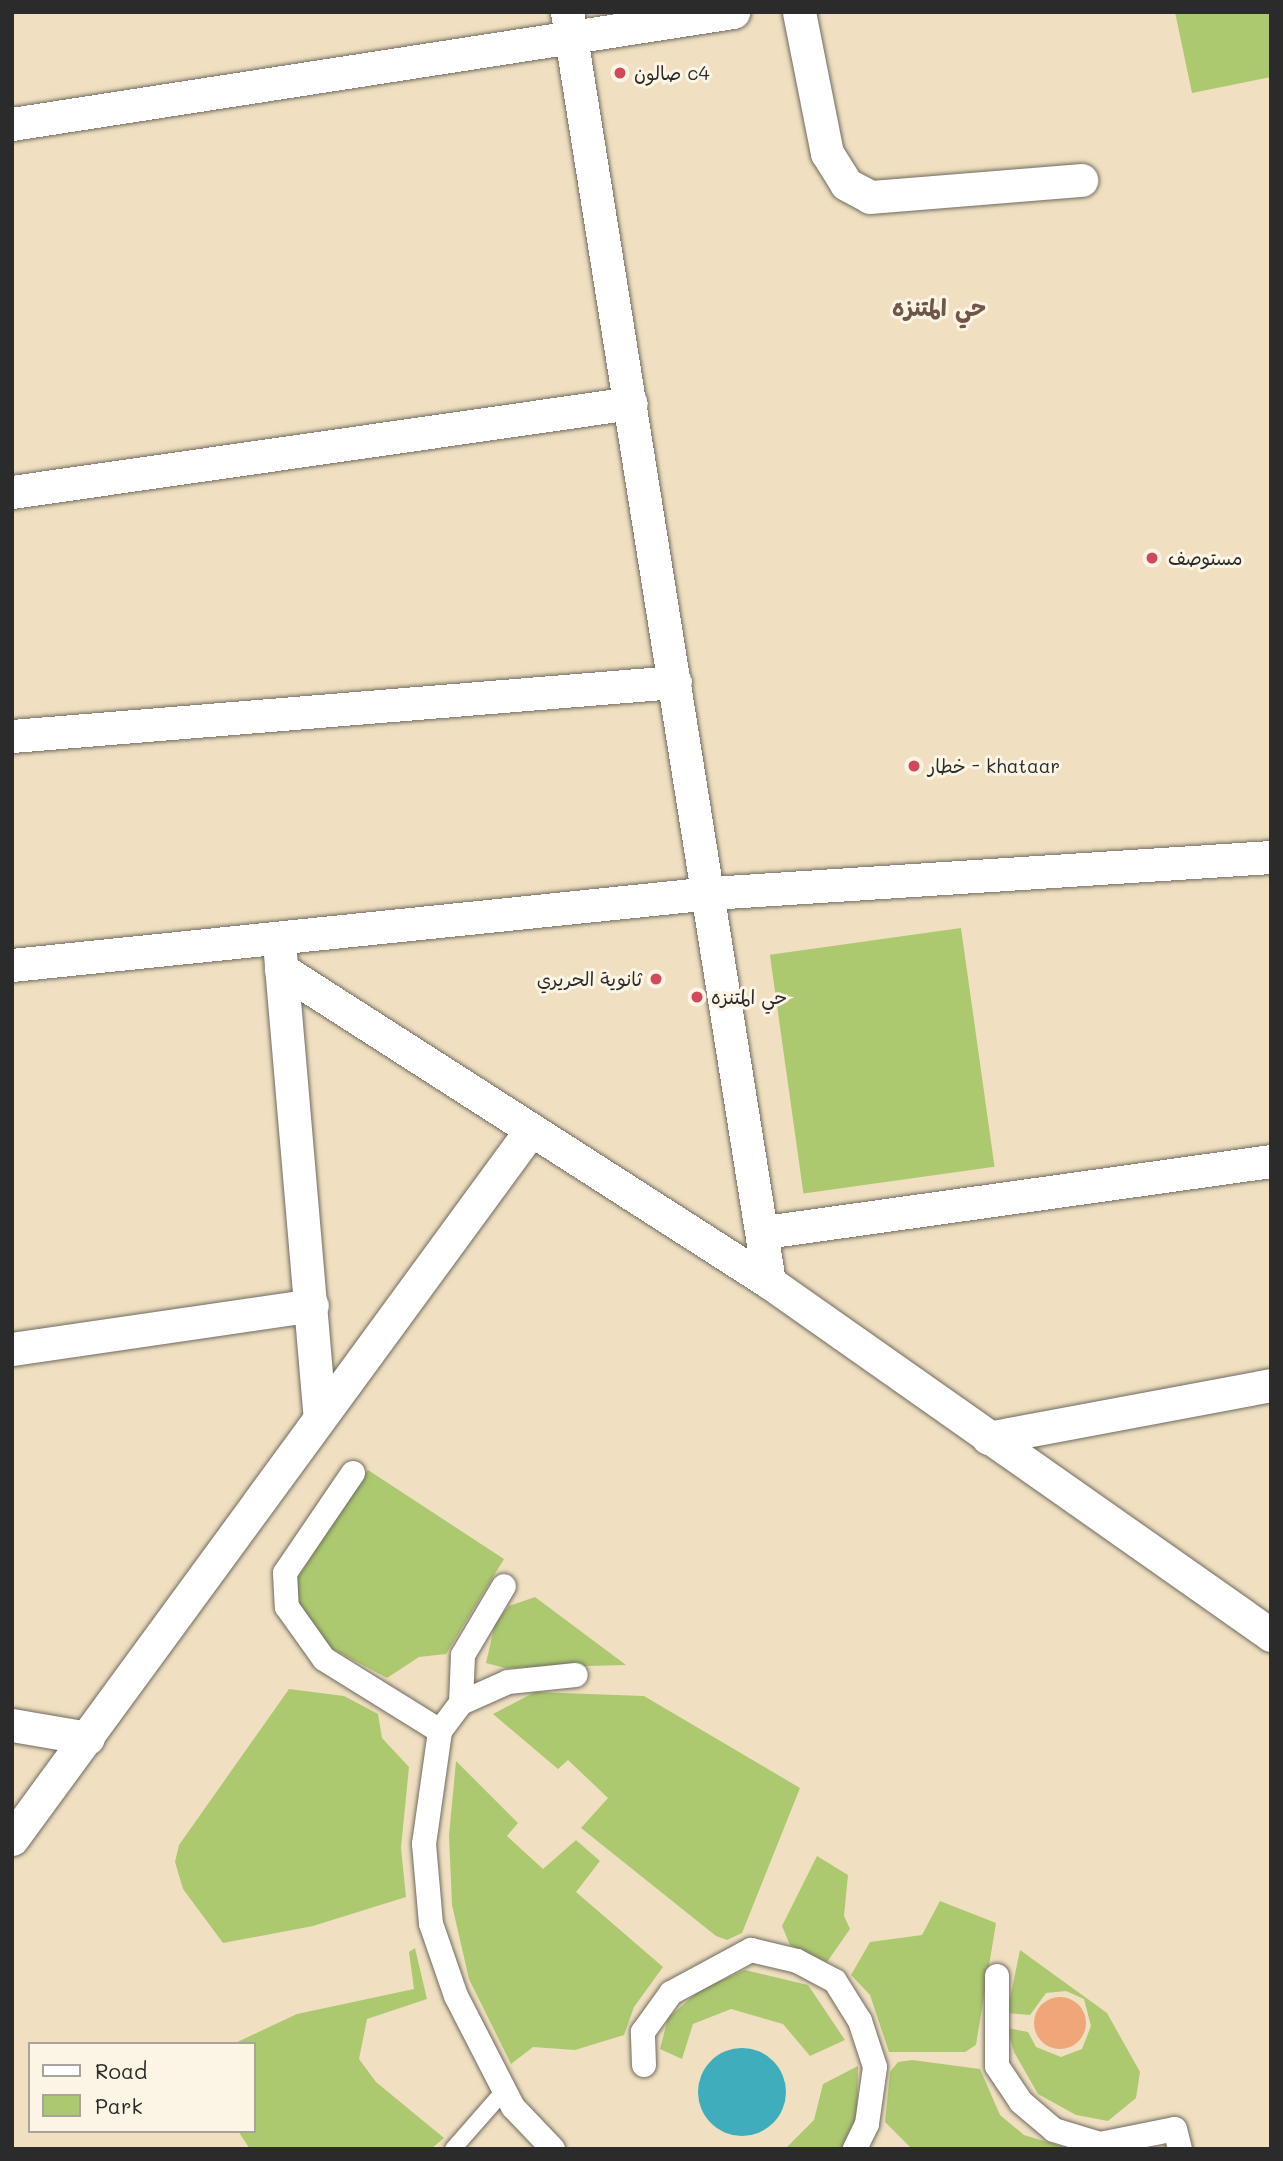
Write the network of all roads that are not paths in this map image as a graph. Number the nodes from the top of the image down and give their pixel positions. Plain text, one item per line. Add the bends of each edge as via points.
1 (733, 12) edge
2 (799, 12) edge
3 (569, 25) edge
4 (12, 124) edge
5 (1081, 180) dead end
6 (631, 403) junction
7 (12, 492) edge
8 (675, 681) junction
9 (12, 736) edge
10 (1271, 857) edge
11 (711, 893) junction
12 (278, 934) junction
13 (12, 965) edge
14 (281, 969) junction
15 (531, 1130) junction
16 (1271, 1161) edge
17 (765, 1231) junction
18 (769, 1282) junction
19 (312, 1305) junction
20 (12, 1349) edge
21 (1271, 1385) edge
22 (319, 1413) junction
23 (988, 1438) junction
24 (354, 1473) dead end
25 (504, 1586) dead end
26 (1271, 1635) edge
27 (576, 1675) dead end
28 (461, 1703) junction
29 (12, 1725) edge
30 (440, 1731) junction
31 (88, 1738) junction
32 (12, 1839) edge
33 (997, 1976) dead end
34 (644, 2065) dead end
35 (504, 2091) junction
36 (453, 2149) edge
37 (553, 2149) edge
38 (855, 2149) edge
39 (1180, 2149) edge

1 - 3 street
2 - 5 street via 827,153 846,184 870,197
3 - 4 street
3 - 6 street
6 - 7 street
6 - 8 street
8 - 9 street
8 - 11 street
10 - 11 street
11 - 12 street
11 - 17 street
12 - 13 street
12 - 14 street
14 - 15 street
14 - 19 street
15 - 18 street
15 - 22 street
16 - 17 street
17 - 18 street
18 - 23 street
19 - 20 street
19 - 22 street
21 - 23 street
22 - 31 street
23 - 26 street
24 - 30 street via 285,1573 287,1607 324,1659
25 - 28 street via 463,1655
27 - 28 street via 508,1682
28 - 30 street
29 - 31 street
30 - 35 street via 424,1844 431,1924 456,1996
31 - 32 street
33 - 39 street via 997,2066 1021,2102 1054,2130 1100,2144 1175,2129
34 - 38 street via 643,2032 671,1993 751,1950 797,1961 835,1981 860,2021 871,2055 867,2124
35 - 36 lane
35 - 37 street

